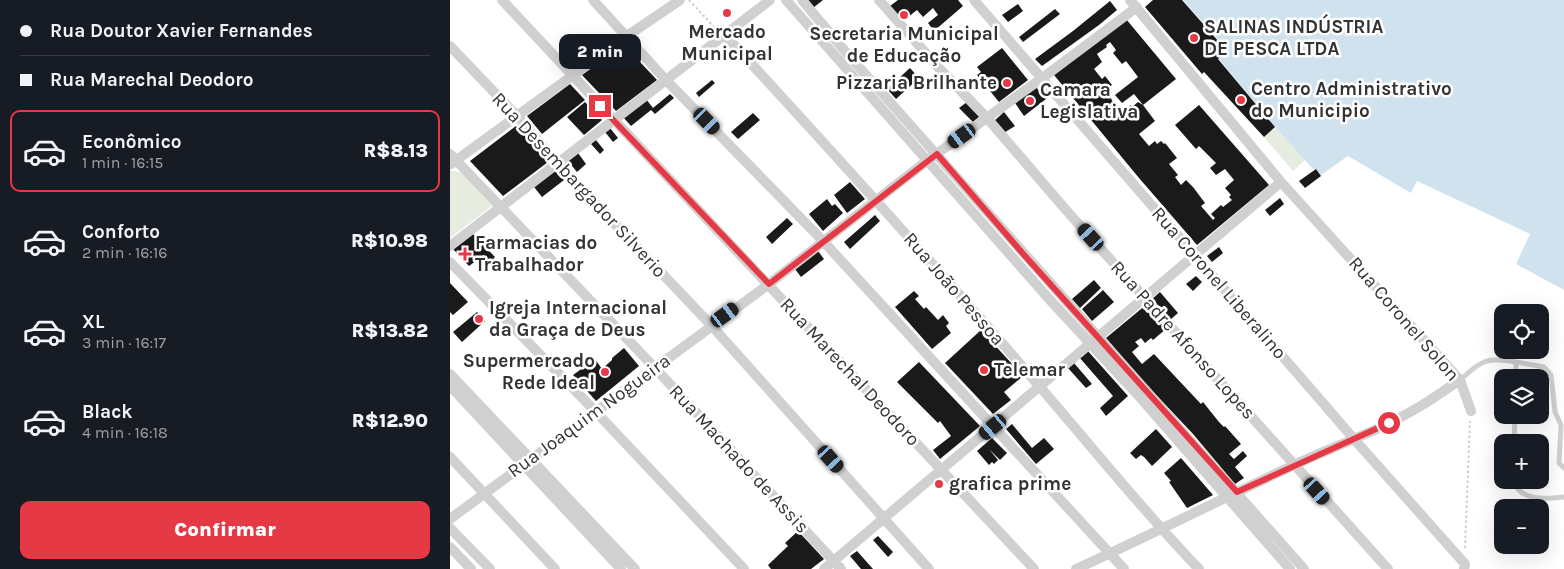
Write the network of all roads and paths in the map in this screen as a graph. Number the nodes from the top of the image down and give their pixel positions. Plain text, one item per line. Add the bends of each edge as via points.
1 (502, 0) edge
2 (593, 0) edge
3 (680, 0) edge
4 (689, 0) edge
5 (770, 0) edge
6 (786, 0) edge
7 (802, 0) edge
8 (878, 0) edge
9 (974, 0) edge
10 (1134, 4) edge
11 (724, 34) junction
12 (627, 36) junction
13 (450, 46) edge
14 (850, 57) junction
15 (841, 64) junction
16 (574, 76) junction
17 (666, 79) junction
18 (1041, 79) junction
19 (890, 110) junction
20 (517, 116) junction
21 (987, 118) junction
22 (613, 120) junction
23 (932, 157) junction
24 (452, 159) edge
25 (557, 163) junction
26 (1282, 182) junction
27 (876, 201) junction
28 (502, 206) junction
29 (823, 241) junction
30 (450, 246) edge
31 (1195, 256) junction
32 (450, 262) edge
33 (769, 284) junction
34 (1145, 296) junction
35 (711, 326) junction
36 (1094, 340) junction
37 (1516, 362) junction
38 (655, 368) junction
39 (1516, 369) edge
40 (450, 374) edge
41 (1460, 380) junction
42 (450, 386) edge
43 (1040, 386) junction
44 (1471, 411) joint
45 (596, 412) junction
46 (993, 427) junction
47 (1181, 437) junction
48 (1354, 439) junction
49 (450, 457) edge
50 (527, 461) junction
51 (1294, 465) junction
52 (1564, 468) edge
53 (941, 470) junction
54 (1518, 489) edge
55 (1237, 492) junction
56 (484, 493) junction
57 (1226, 497) junction
58 (1564, 497) edge
59 (884, 518) junction
60 (450, 519) edge
61 (450, 528) edge
62 (1162, 530) junction
63 (450, 547) edge
64 (1110, 554) junction
65 (834, 561) junction
66 (1464, 566) edge
67 (471, 569) edge
68 (490, 569) edge
69 (555, 569) edge
70 (621, 569) edge
71 (635, 569) edge
72 (744, 569) edge
73 (824, 569) edge
74 (842, 569) edge
75 (929, 569) edge
76 (1034, 569) edge
77 (1076, 569) edge
78 (1124, 569) edge
79 (1199, 569) edge
80 (1290, 569) edge
81 (1304, 569) edge
82 (1388, 569) edge

1 - 16 street, Rua Marechal Deodoro
2 - 12 street
3 - 12 street
4 - 11 path via 711,25
5 - 11 street
6 - 15 street
7 - 14 street
8 - 21 street, Rua Padre Afonso Lopes
9 - 18 street, Rua Coronel Liberalino
10 - 18 street, Rua Joaquim Nogueira
10 - 26 street, Rua Coronel Solon
11 - 17 street
11 - 27 street, Rua João Pessoa
12 - 16 street
12 - 17 street
13 - 20 street, Rua Desembargador Silverio
14 - 15 street
14 - 19 street
15 - 19 street
16 - 20 street
16 - 22 street, Rua Marechal Deodoro
17 - 22 street
17 - 29 street
18 - 21 street, Rua Joaquim Nogueira
18 - 31 street, Rua Coronel Liberalino
19 - 23 street
20 - 24 street
20 - 25 street, Rua Desembargador Silverio
21 - 23 street, Rua Joaquim Nogueira
21 - 34 street, Rua Padre Afonso Lopes
22 - 25 street
22 - 33 street, Rua Marechal Deodoro
23 - 27 street, Rua Joaquim Nogueira
23 - 36 street
24 - 28 street, Rua Machado de Assis
25 - 28 street
25 - 35 street, Rua Desembargador Silverio
26 - 31 street
26 - 41 street, Rua Coronel Solon
27 - 29 street, Rua Joaquim Nogueira
27 - 43 street, Rua João Pessoa
28 - 30 street
28 - 38 street, Rua Machado de Assis
29 - 33 street, Rua Joaquim Nogueira
29 - 46 street
31 - 34 street
31 - 48 street, Rua Coronel Liberalino
32 - 45 street
33 - 35 street, Rua Joaquim Nogueira
33 - 53 street, Rua Marechal Deodoro
34 - 36 street
34 - 51 street, Rua Padre Afonso Lopes
35 - 38 street, Rua Joaquim Nogueira
35 - 59 street, Rua Desembargador Silverio
36 - 43 street
36 - 47 street
37 - 39 lane
37 - 41 lane via 1484,361
37 - 52 lane via 1544,367 1551,375 1555,412 1561,425 1559,463
38 - 45 street, Rua Joaquim Nogueira
38 - 65 street, Rua Machado de Assis
40 - 50 street
41 - 44 street, Rua Coronel Solon
41 - 48 street via 1418,408
42 - 50 street
43 - 46 street
43 - 62 street, Rua João Pessoa
44 - 66 path
45 - 50 street, Rua Joaquim Nogueira
45 - 72 street
46 - 53 street
46 - 64 street
47 - 55 street
47 - 57 street
48 - 51 street
48 - 66 street, Rua Coronel Liberalino
49 - 56 street
50 - 56 street, Rua Joaquim Nogueira
50 - 70 street
50 - 71 street
51 - 55 street
51 - 82 street, Rua Padre Afonso Lopes
53 - 59 street
53 - 76 street, Rua Marechal Deodoro
54 - 58 lane via 1534,498
55 - 57 street
55 - 81 street
56 - 60 street, Rua Joaquim Nogueira
56 - 69 street
57 - 62 street
57 - 80 street
59 - 65 street
59 - 75 street, Rua Desembargador Silverio
61 - 68 street
62 - 64 street
62 - 79 street, Rua João Pessoa
63 - 67 street
64 - 77 street
64 - 78 street
65 - 73 street
65 - 74 street, Rua Machado de Assis

